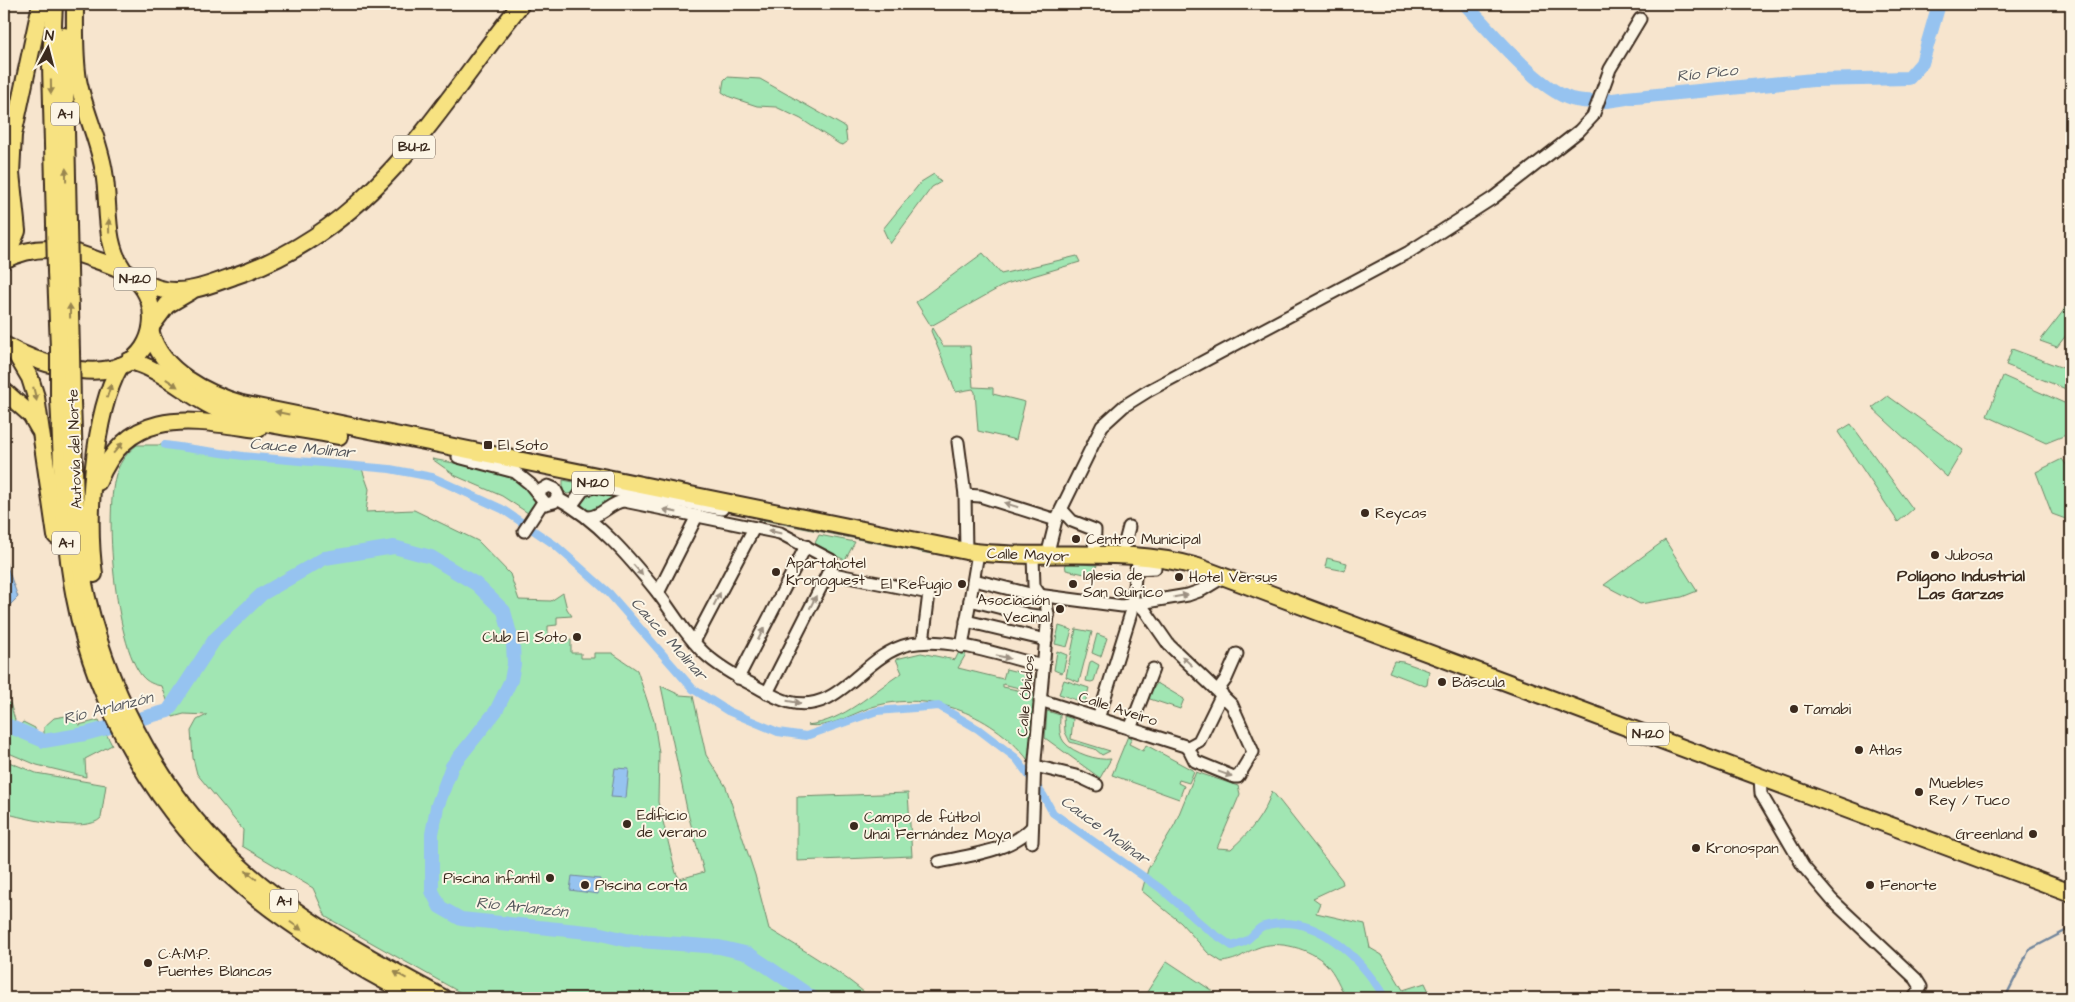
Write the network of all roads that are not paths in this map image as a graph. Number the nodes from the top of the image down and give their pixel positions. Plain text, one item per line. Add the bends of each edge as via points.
1 (41, 4) edge
2 (54, 4) edge
3 (66, 4) edge
4 (75, 4) edge
5 (521, 4) edge
6 (1640, 19) dead end
7 (61, 224) junction
8 (5, 260) edge
9 (130, 275) junction
10 (194, 289) junction
11 (151, 329) junction
12 (9, 348) edge
13 (125, 363) junction
14 (4, 390) edge
15 (349, 438) junction
16 (958, 442) dead end
17 (44, 445) junction
18 (458, 457) junction
19 (506, 458) junction
20 (557, 488) junction
21 (965, 495) junction
22 (541, 499) junction
23 (728, 504) junction
24 (572, 506) junction
25 (92, 508) junction
26 (1059, 515) junction
27 (698, 516) junction
28 (791, 516) junction
29 (593, 519) junction
30 (527, 526) dead end
31 (1129, 527) dead end
32 (754, 528) junction
33 (806, 546) junction
34 (972, 552) junction
35 (1040, 556) junction
36 (1094, 556) junction
37 (1121, 557) junction
38 (1155, 568) dead end
39 (828, 573) junction
40 (1225, 576) junction
41 (974, 580) junction
42 (658, 593) junction
43 (1039, 595) junction
44 (970, 600) junction
45 (1133, 603) junction
46 (1048, 617) junction
47 (966, 621) junction
48 (1046, 640) junction
49 (694, 642) junction
50 (923, 642) junction
51 (962, 647) junction
52 (1238, 654) dead end
53 (1043, 666) junction
54 (1153, 669) dead end
55 (738, 678) junction
56 (106, 680) junction
57 (1220, 692) junction
58 (767, 693) junction
59 (1040, 700) junction
60 (1098, 718) junction
61 (1130, 729) junction
62 (1188, 747) junction
63 (152, 771) junction
64 (1035, 772) junction
65 (1760, 777) junction
66 (1097, 785) dead end
67 (1032, 826) junction
68 (1032, 842) dead end
69 (939, 862) dead end
70 (2071, 893) edge
71 (417, 998) edge
72 (443, 998) edge
73 (1914, 998) edge

1 - 8 highway via 13,135 11,174 17,231
2 -> 7 highway, A-1 via 51,65
7 -> 3 highway, A-1
9 -> 4 highway via 111,247 102,162 78,80
5 - 10 highway, BU-12 via 418,141 361,202 318,235 275,259 245,273
6 - 26 street, Calle Óbidos via 1610,69 1593,116 1579,132 1484,204 1408,252 1124,406 1102,426
7 - 56 highway, Autovía del Norte / A-1, bridge via 66,401 78,533 83,574
8 - 9 highway, N-120 via 24,252 62,249
9 - 10 highway, BU-12 via 163,290
9 - 11 highway, N-120 via 149,297
10 - 11 highway, BU-12 via 166,305
11 - 13 highway via 145,346
19 -> 11 highway, N-120 via 219,397 178,372 154,345
12 - 13 highway, N-120 via 43,362 66,367 99,370
12 -> 17 highway via 25,366 34,387
13 -> 15 highway, N-120 via 149,367 188,393 223,410
25 -> 13 highway via 107,398
14 - 17 highway via 31,415
15 - 18 highway, N-120
25 -> 15 highway via 98,483 113,453 127,438 151,425 190,421
16 - 21 street
17 - 56 highway via 64,586 79,642
18 - 20 highway, N-120
18 - 22 street via 515,472
19 - 20 street via 547,469
19 - 23 highway, N-120
20 - 22 street via 545,486
20 - 22 street via 551,504
20 - 23 highway, N-120 via 660,495
20 - 24 street
26 -> 21 street
21 - 34 street
22 - 30 street
23 - 28 highway, N-120
24 - 28 street via 583,490 595,487 781,519
24 - 29 street
25 - 56 highway via 92,560
26 - 35 street, Calle Óbidos
26 - 36 street via 1094,530
27 -> 29 street via 624,501 616,502
27 - 32 street
27 - 42 street
28 - 34 highway, N-120
29 -> 42 street
31 - 37 street
33 -> 32 street via 780,533
49 -> 32 street
33 - 39 street via 832,561
55 -> 33 street
34 - 35 highway, Calle Mayor / N-120
34 - 41 street
35 - 36 highway, Calle Mayor / N-120
35 - 43 street, Calle Óbidos via 1034,586
36 - 37 highway, Calle Mayor / N-120
37 - 40 highway, Calle Mayor / N-120 via 1179,562
38 - 45 street via 1136,568
39 - 50 street via 929,593
58 -> 39 street
45 -> 40 street via 1195,594
40 - 65 highway, N-120
41 - 43 street
41 - 44 street
42 - 49 street
43 - 45 street via 1122,606
43 - 46 street, Calle Óbidos via 1046,604
44 - 46 street
44 - 47 street
57 -> 45 street via 1169,645 1144,609
45 - 60 street
46 - 48 street, Calle Óbidos
47 - 48 street
47 - 51 street
48 - 53 street, Calle Óbidos
49 - 55 street via 712,660
50 - 51 street
58 -> 50 street via 789,702 821,702 884,654
51 -> 53 street
52 - 57 street
53 - 59 street, Calle Óbidos
54 - 61 street
55 - 58 street
56 - 63 highway via 132,707
56 - 63 highway via 110,720
57 - 62 street via 1199,741
62 -> 57 street via 1198,763 1234,777 1242,772 1252,752 1232,705
59 - 60 street, Calle Aveiro
59 - 64 street, Calle Óbidos
60 - 61 street, Calle Aveiro
61 - 62 street, Calle Aveiro
63 -> 71 highway, A-1 via 169,815 182,824 216,862 272,909 328,948
72 -> 63 highway, A-1 via 358,951 247,873
64 - 66 street via 1080,777
64 - 67 street, Calle Óbidos
65 - 70 highway, N-120
65 - 73 street via 1761,794 1802,866 1832,900 1916,979 1921,987
67 - 68 street, Calle Óbidos
67 - 69 street via 1011,843

